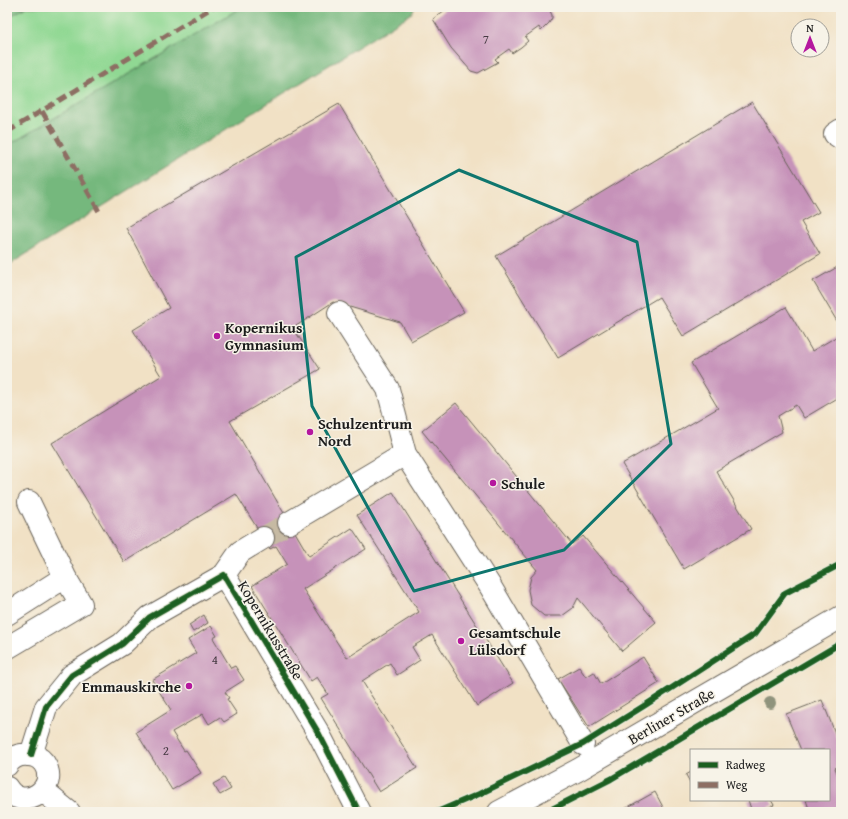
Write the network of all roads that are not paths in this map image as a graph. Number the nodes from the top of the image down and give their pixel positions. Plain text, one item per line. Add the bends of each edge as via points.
1 (339, 313) dead end
2 (405, 454) junction
3 (29, 502) dead end
4 (289, 523) tunnel mouth
5 (263, 538) tunnel mouth
6 (224, 575) junction
7 (65, 578) junction
8 (7, 614) edge
9 (841, 618) edge
10 (7, 648) edge
11 (583, 744) dead end
12 (31, 755) junction
13 (7, 763) edge
14 (7, 788) edge
15 (43, 791) junction
16 (69, 812) edge
17 (359, 812) edge
18 (499, 812) edge

1 - 2 street via 388,389
2 - 4 street
2 - 11 street via 490,586
3 - 7 street
5 - 6 street, Kopernikusstraße via 240,552
6 - 12 street, Kopernikusstraße via 150,617 122,644 72,675 46,707
6 - 17 street, Kopernikusstraße via 319,734
7 - 8 street
7 - 10 street via 81,604
9 - 18 street, Berliner Straße via 578,770
12 - 13 street via 22,754
12 - 15 street via 42,761 48,773
14 - 15 street via 14,796 22,798 36,796
15 - 16 street

